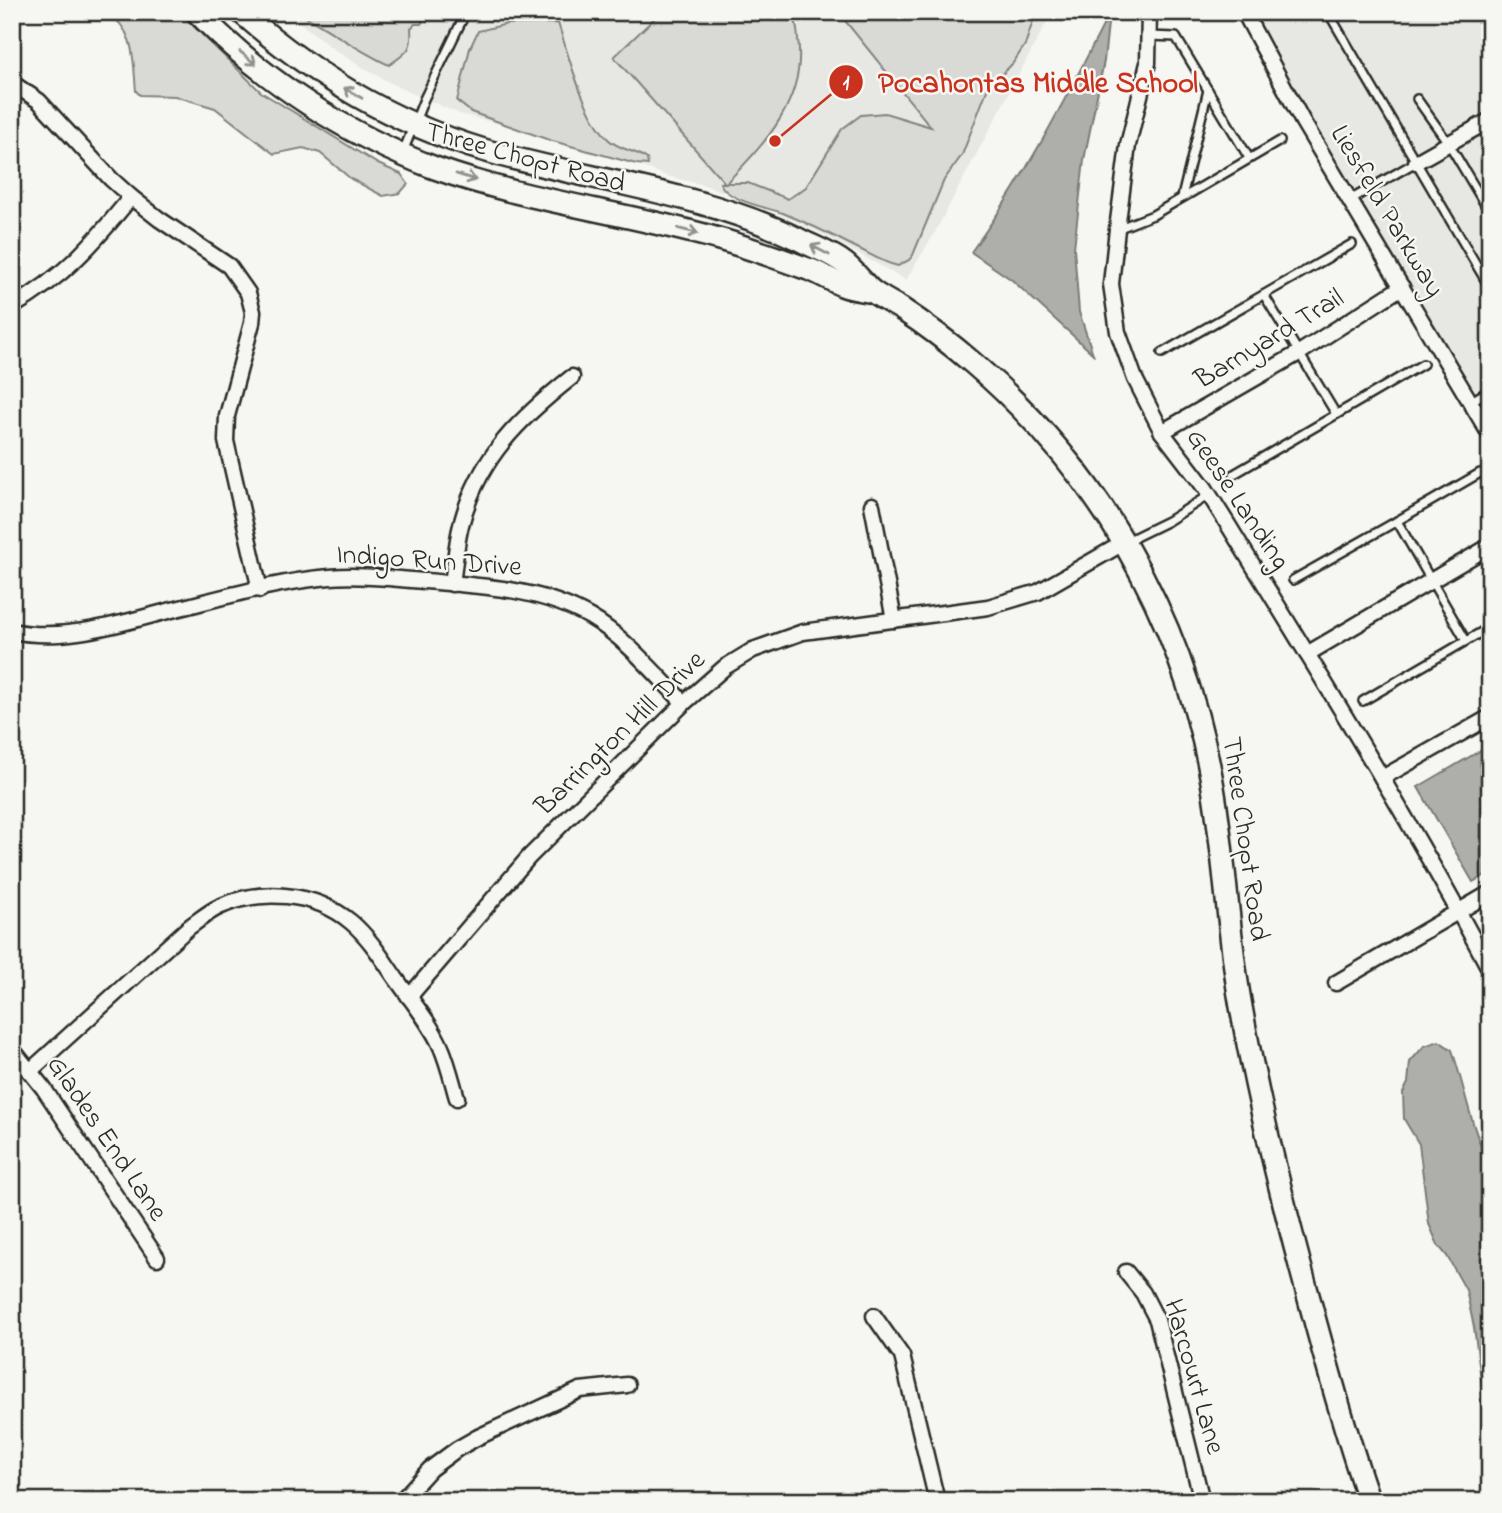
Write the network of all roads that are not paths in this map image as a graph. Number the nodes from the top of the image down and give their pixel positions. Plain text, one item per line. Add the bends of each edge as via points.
1 (197, 12) edge
2 (241, 12) edge
3 (466, 12) edge
4 (1149, 12) edge
5 (1244, 12) edge
6 (1328, 12) edge
7 (1148, 36) junction
8 (12, 83) edge
9 (1208, 90) junction
10 (1417, 99) dead end
11 (1490, 120) edge
12 (413, 125) junction
13 (1280, 141) dead end
14 (1449, 144) junction
15 (402, 154) junction
16 (1250, 158) junction
17 (1416, 162) junction
18 (131, 197) junction
19 (1182, 197) junction
20 (1350, 200) junction
21 (1490, 213) edge
22 (1116, 229) junction
23 (1352, 244) dead end
24 (1402, 288) junction
25 (1490, 288) edge
26 (873, 292) junction
27 (1264, 295) junction
28 (12, 307) edge
29 (1162, 353) dead end
30 (1299, 353) junction
31 (1423, 364) dead end
32 (572, 377) dead end
33 (1490, 390) edge
34 (1470, 402) junction
35 (1336, 414) junction
36 (1162, 432) junction
37 (1490, 435) edge
38 (1480, 473) dead end
39 (1234, 474) dead end
40 (1209, 495) junction
41 (872, 505) dead end
42 (1397, 521) junction
43 (1125, 542) junction
44 (1490, 546) edge
45 (1293, 580) dead end
46 (1431, 580) junction
47 (452, 584) junction
48 (260, 590) junction
49 (894, 620) junction
50 (1490, 627) edge
51 (12, 631) edge
52 (1466, 641) junction
53 (1307, 654) junction
54 (1363, 701) dead end
55 (684, 703) junction
56 (1490, 717) edge
57 (1382, 778) junction
58 (1490, 893) edge
59 (1459, 911) junction
60 (1490, 970) edge
61 (1336, 983) dead end
62 (409, 997) junction
63 (12, 1049) edge
64 (30, 1071) junction
65 (457, 1098) dead end
66 (157, 1258) dead end
67 (1126, 1272) dead end
68 (874, 1316) dead end
69 (627, 1385) dead end
70 (401, 1501) edge
71 (937, 1501) edge
72 (1202, 1501) edge
73 (1369, 1501) edge

1 -> 15 main road, Three Chopt Road via 281,85 330,117
12 -> 2 main road, Three Chopt Road via 320,73
3 - 12 lane
4 - 7 street, Geese Landing
5 - 20 street, Liesfeld Parkway
6 - 17 lane
7 - 9 lane via 1176,37
7 - 22 street, Geese Landing via 1148,63 1128,145
8 - 18 street via 38,101
9 - 16 lane
9 - 19 lane
10 - 14 lane
11 - 14 street
12 - 15 lane
26 -> 12 main road, Three Chopt Road via 835,258 727,211 499,155
13 - 16 lane
14 - 17 street
14 - 21 lane
15 -> 26 main road, Three Chopt Road via 505,189 736,243 844,286
16 - 19 lane
17 - 20 lane
17 - 25 lane
18 - 28 street via 83,254 53,281
18 - 48 street via 229,266 251,302 252,323 227,416 226,441
19 - 22 lane via 1153,215
20 - 24 street, Liesfeld Parkway
22 - 36 street, Geese Landing via 1111,284 1118,332
23 - 27 lane
24 - 30 street, Barnyard Trail
24 - 34 street, Liesfeld Parkway
26 - 43 main road, Three Chopt Road via 932,330 1014,401 1062,453
27 - 29 lane
27 - 30 lane
30 - 35 lane
30 - 36 street, Barnyard Trail
31 - 35 lane
32 - 47 street via 524,416 489,458 461,525
33 - 34 lane
34 - 37 street, Liesfeld Parkway
35 - 39 lane
36 - 40 street, Geese Landing
38 - 42 lane
40 - 43 lane
40 - 53 street, Geese Landing
41 - 49 street
42 - 45 lane
42 - 46 lane
43 - 49 street, Barrington Hill Drive via 1038,592 988,607
43 - 73 main road, Three Chopt Road via 1168,628 1191,691 1217,812 1237,988 1255,1080 1328,1368
44 - 46 street
46 - 52 lane
46 - 53 street
47 - 48 street, Indigo Run Drive via 330,577
47 - 55 street, Indigo Run Drive via 530,593 567,605 607,628
48 - 51 street, Indigo Run Drive via 84,630 40,636
49 - 55 street, Barrington Hill Drive via 803,632 753,650 725,667
50 - 52 lane
52 - 54 lane
53 - 57 street, Geese Landing
55 - 62 street, Barrington Hill Drive via 529,857
56 - 57 street
57 - 59 street, Geese Landing
58 - 59 street
59 - 60 street, Geese Landing
59 - 61 street
62 - 64 street via 368,938 349,920 295,897 261,896 220,907 188,928
62 - 65 street via 441,1046
63 - 64 street, Glades End Lane
64 - 66 street, Glades End Lane
67 - 72 street, Harcourt Lane via 1157,1320
68 - 71 street via 902,1356
69 - 70 street via 580,1390 478,1437 430,1469

